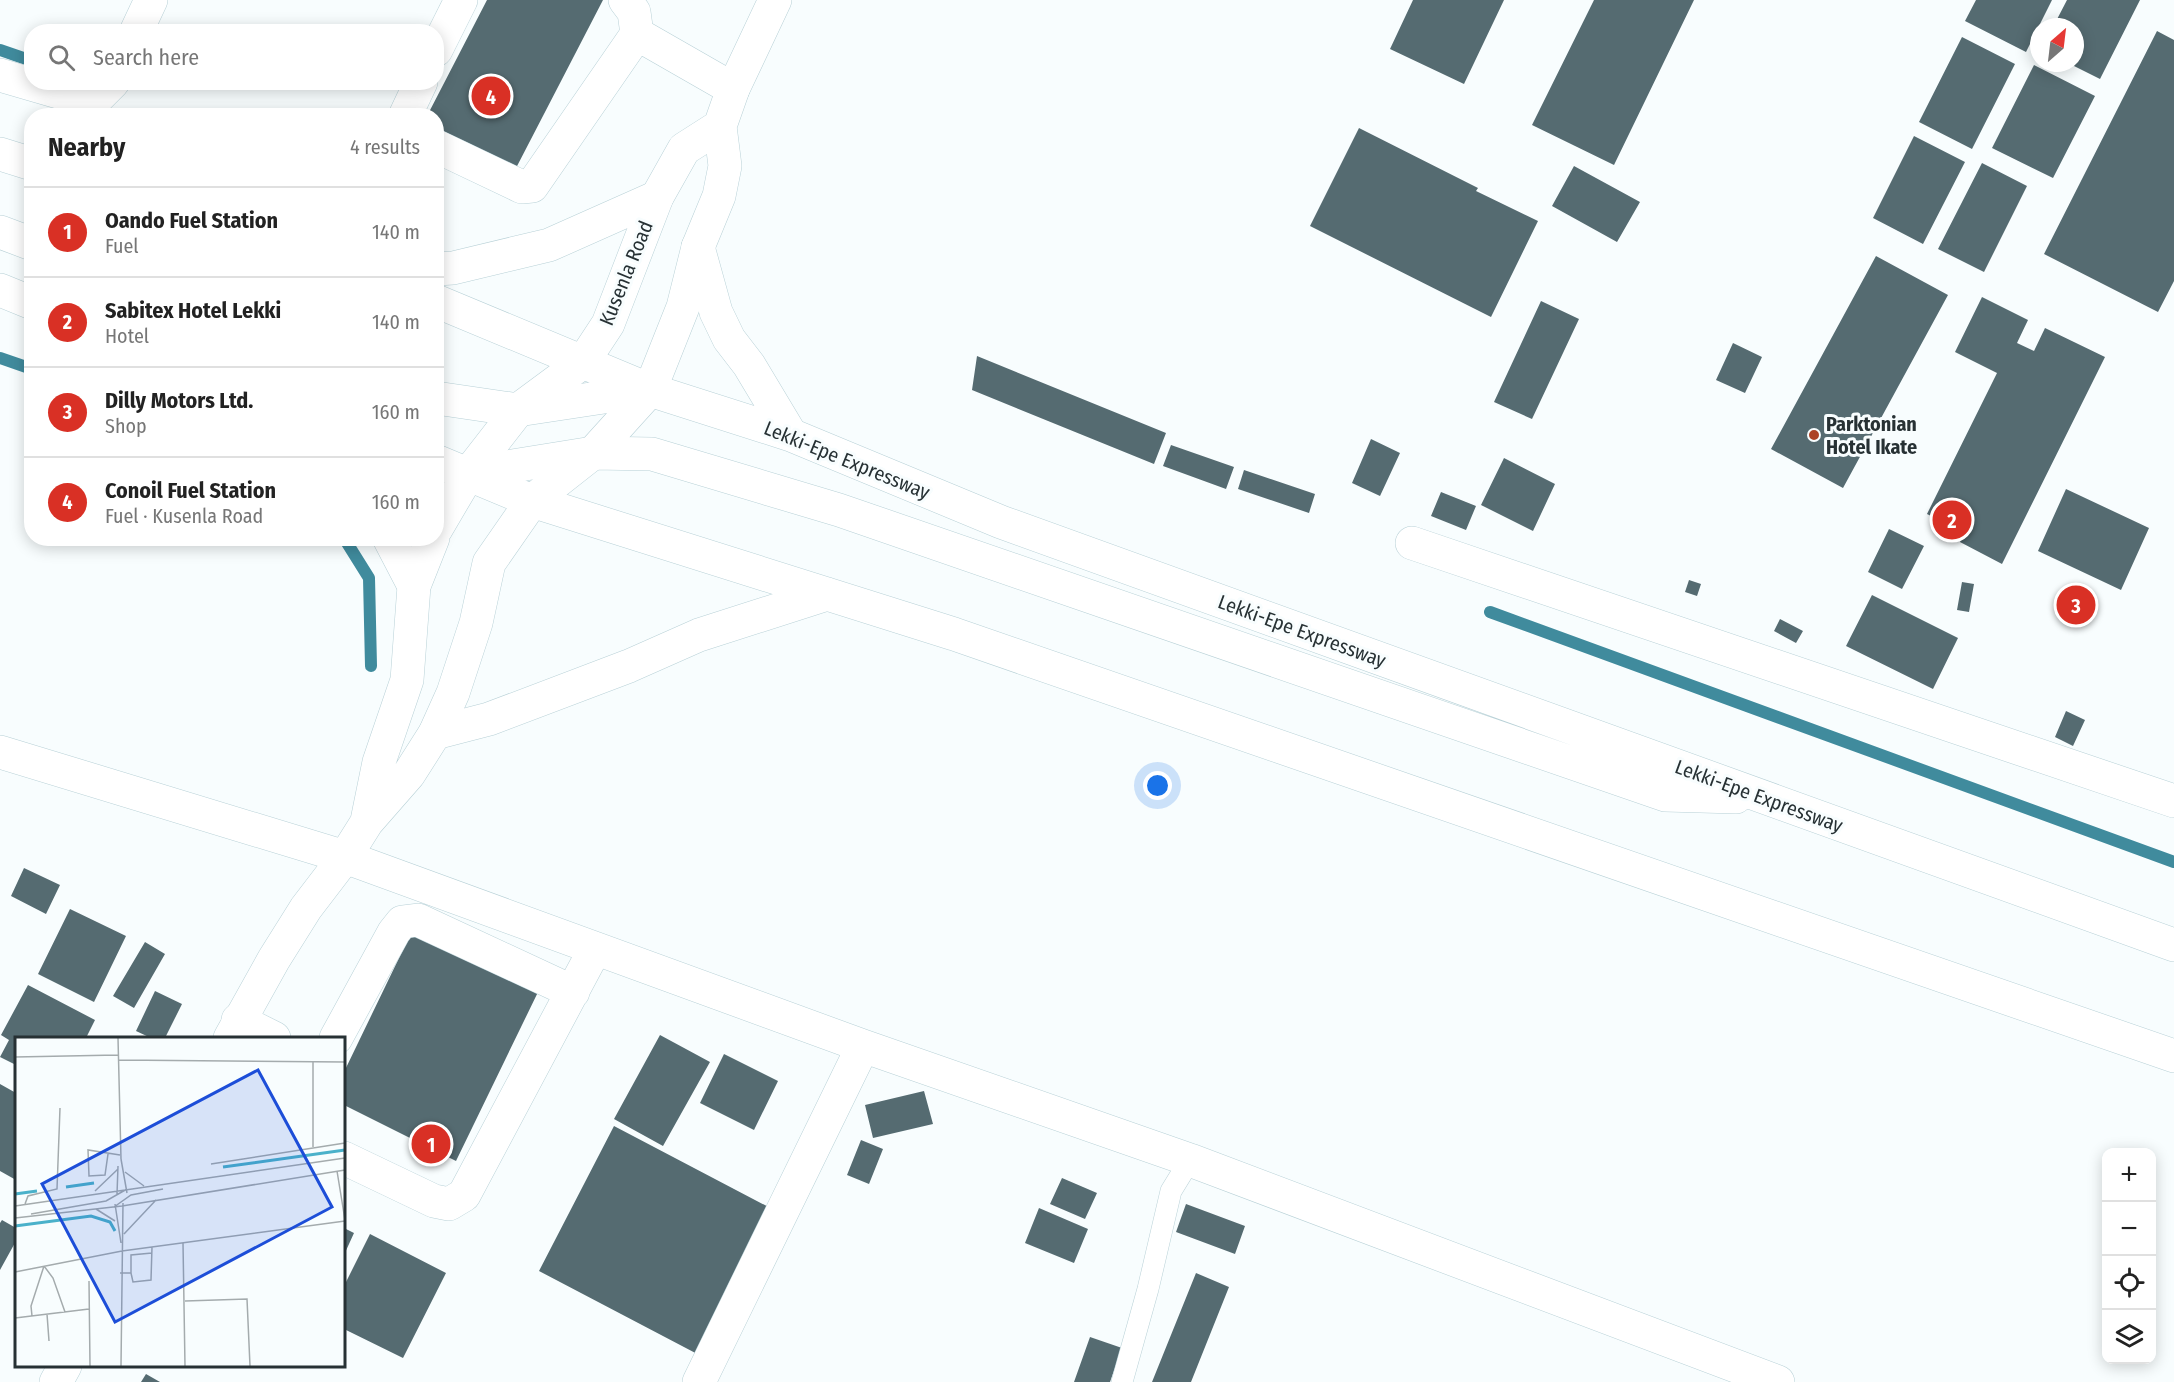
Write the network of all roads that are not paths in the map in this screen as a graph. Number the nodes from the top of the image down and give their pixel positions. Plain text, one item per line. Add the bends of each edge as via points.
1 (150, 0) edge
2 (460, 0) edge
3 (627, 0) edge
4 (776, 0) edge
5 (140, 24) edge
6 (444, 33) edge
7 (637, 34) junction
8 (0, 75) edge
9 (24, 82) edge
10 (733, 89) junction
11 (51, 90) edge
12 (105, 90) edge
13 (417, 90) edge
14 (409, 108) edge
15 (720, 126) junction
16 (444, 150) edge
17 (0, 154) edge
18 (24, 162) edge
19 (657, 197) junction
20 (0, 232) edge
21 (24, 241) edge
22 (698, 247) junction
23 (444, 269) edge
24 (0, 290) edge
25 (24, 300) edge
26 (444, 304) edge
27 (583, 362) junction
28 (650, 390) junction
29 (444, 399) edge
30 (518, 410) junction
31 (791, 435) junction
32 (593, 453) junction
33 (444, 464) edge
34 (469, 473) junction
35 (532, 501) junction
36 (444, 514) edge
37 (1412, 543) dead end
38 (393, 546) edge
39 (430, 546) edge
40 (414, 586) junction
41 (826, 594) junction
42 (435, 733) junction
43 (0, 752) edge
44 (1765, 798) junction
45 (2174, 801) edge
46 (367, 822) junction
47 (345, 857) junction
48 (2174, 945) edge
49 (595, 949) junction
50 (573, 992) junction
51 (234, 1029) edge
52 (270, 1037) edge
53 (337, 1037) edge
54 (863, 1046) junction
55 (2174, 1056) edge
56 (345, 1158) edge
57 (1190, 1161) junction
58 (64, 1367) edge
59 (56, 1382) edge
60 (699, 1382) edge
61 (1122, 1382) edge
62 (1778, 1382) edge

1 - 5 main road
2 - 6 main road
3 - 7 main road via 634,12
4 - 10 main road
7 - 10 main road
7 - 16 main road via 532,186 522,187
8 - 9 main road
10 - 15 main road
11 - 12 main road via 82,99 98,97
13 - 14 main road
15 - 19 main road, Kusenla Road via 684,148
15 - 22 main road via 725,165 719,196
17 - 18 main road
19 - 23 main road via 549,245
19 - 27 main road, Kusenla Road via 608,324
20 - 21 main road
22 - 28 main road via 683,307
22 - 31 main road via 716,312 729,339
24 - 25 main road
26 - 27 main road, Lekki-Epe Expressway
27 - 28 main road, Lekki-Epe Expressway
27 - 30 main road, Kusenla Road
28 - 30 main road
28 - 31 main road, Lekki-Epe Expressway
28 - 32 main road
29 - 30 main road
30 - 34 main road, Kusenla Road
31 - 44 main road, Lekki-Epe Expressway via 1001,522
32 - 34 main road
32 - 35 main road
32 - 44 main road via 652,453 838,510 1665,795
33 - 34 main road
34 - 35 main road
34 - 36 main road, Kusenla Road
35 - 41 main road
35 - 42 main road via 489,563 476,623
37 - 45 main road
38 - 40 main road
39 - 40 main road, Kusenla Road
40 - 46 main road via 407,680 379,762
41 - 42 main road via 699,635 489,719
41 - 55 main road via 954,634
42 - 46 main road via 410,774
43 - 47 main road
44 - 48 main road, Lekki-Epe Expressway
46 - 47 main road
47 - 49 main road
47 - 51 main road via 306,908
49 - 50 main road
49 - 54 main road
50 - 53 main road via 418,920 402,922
50 - 56 main road via 464,1195 449,1204 434,1201
51 - 52 main road
54 - 57 main road
54 - 60 main road
57 - 61 lane via 1171,1191 1149,1289
57 - 62 main road
58 - 59 main road

